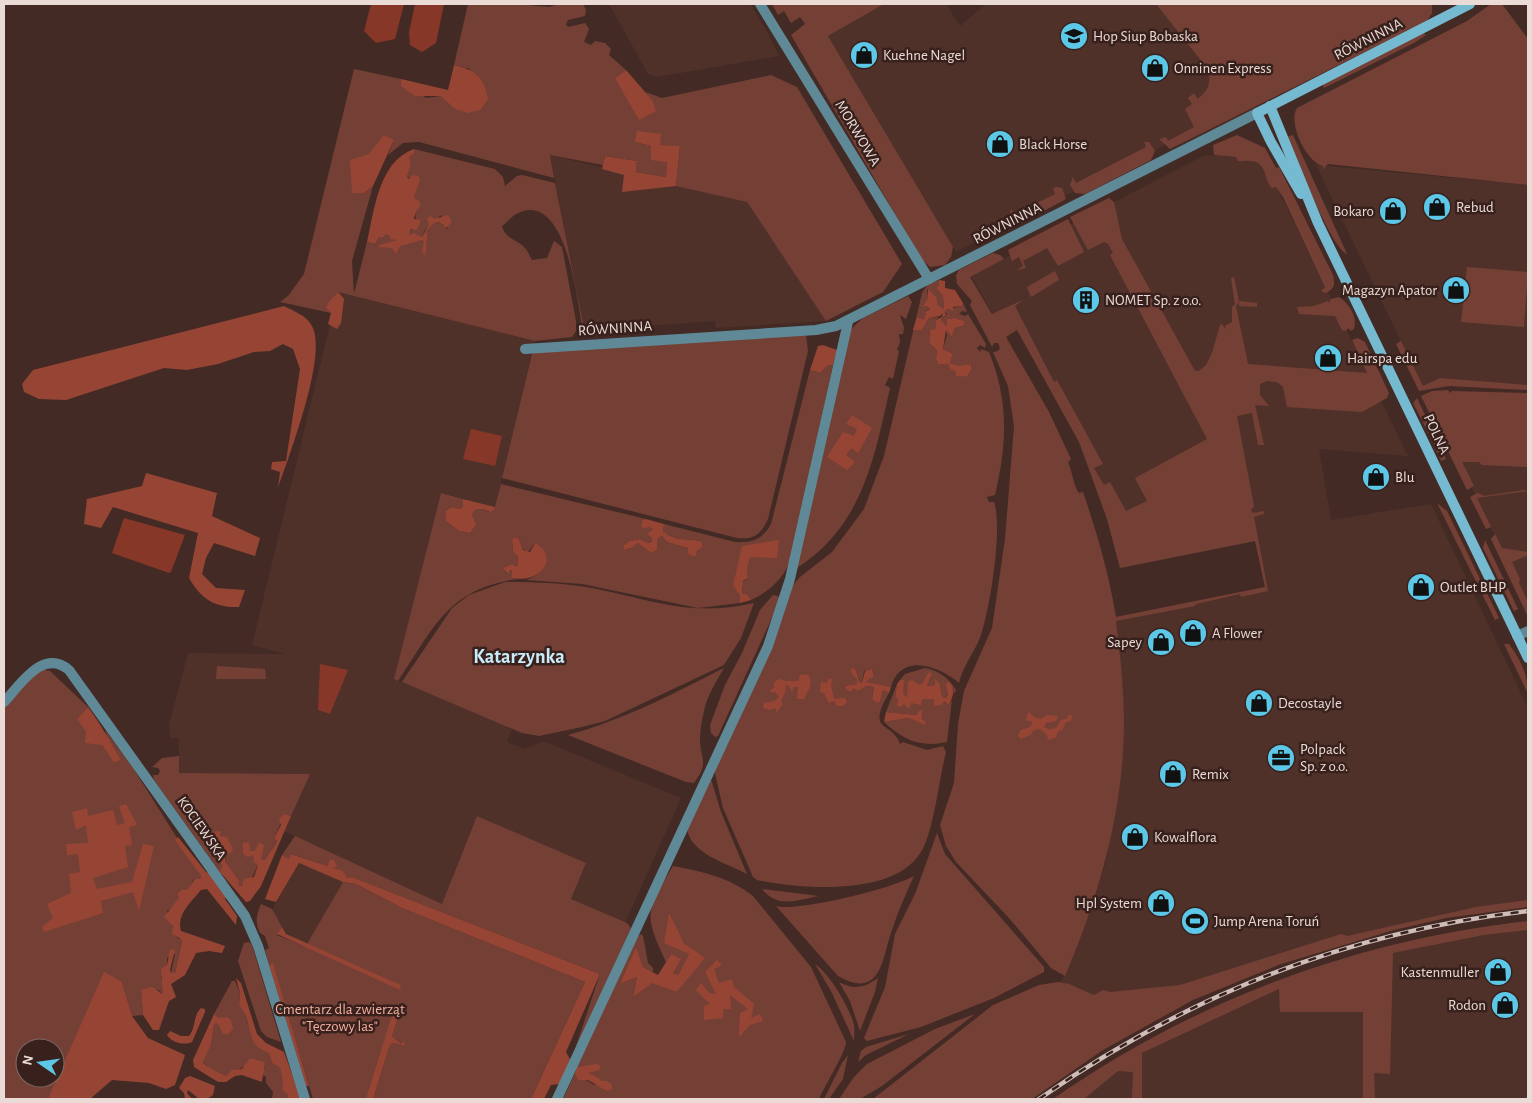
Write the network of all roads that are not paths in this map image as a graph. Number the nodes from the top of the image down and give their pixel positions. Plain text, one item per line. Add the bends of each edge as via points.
1 (760, 4) edge
2 (1470, 4) edge
3 (1270, 106) junction
4 (1257, 113) junction
5 (1318, 223) junction
6 (929, 279) junction
7 (848, 322) junction
8 (525, 349) dead end
9 (1528, 631) edge
10 (1517, 636) junction
11 (1528, 658) edge
12 (4, 702) edge
13 (305, 1099) edge
14 (557, 1099) edge

1 - 6 street, MORWOWA
2 - 3 street, RÓWNINNA
3 - 4 street, RÓWNINNA
3 - 5 street, POLNA
4 - 5 street, POLNA
4 - 6 street, RÓWNINNA
5 - 10 street, POLNA
6 - 7 street, RÓWNINNA
7 - 8 street, RÓWNINNA via 816,330
7 - 14 street via 790,579 768,646
9 - 10 street
10 - 11 street, POLNA
12 - 13 street, KOCIEWSKA via 46,663 56,662 69,670 245,916 258,946

